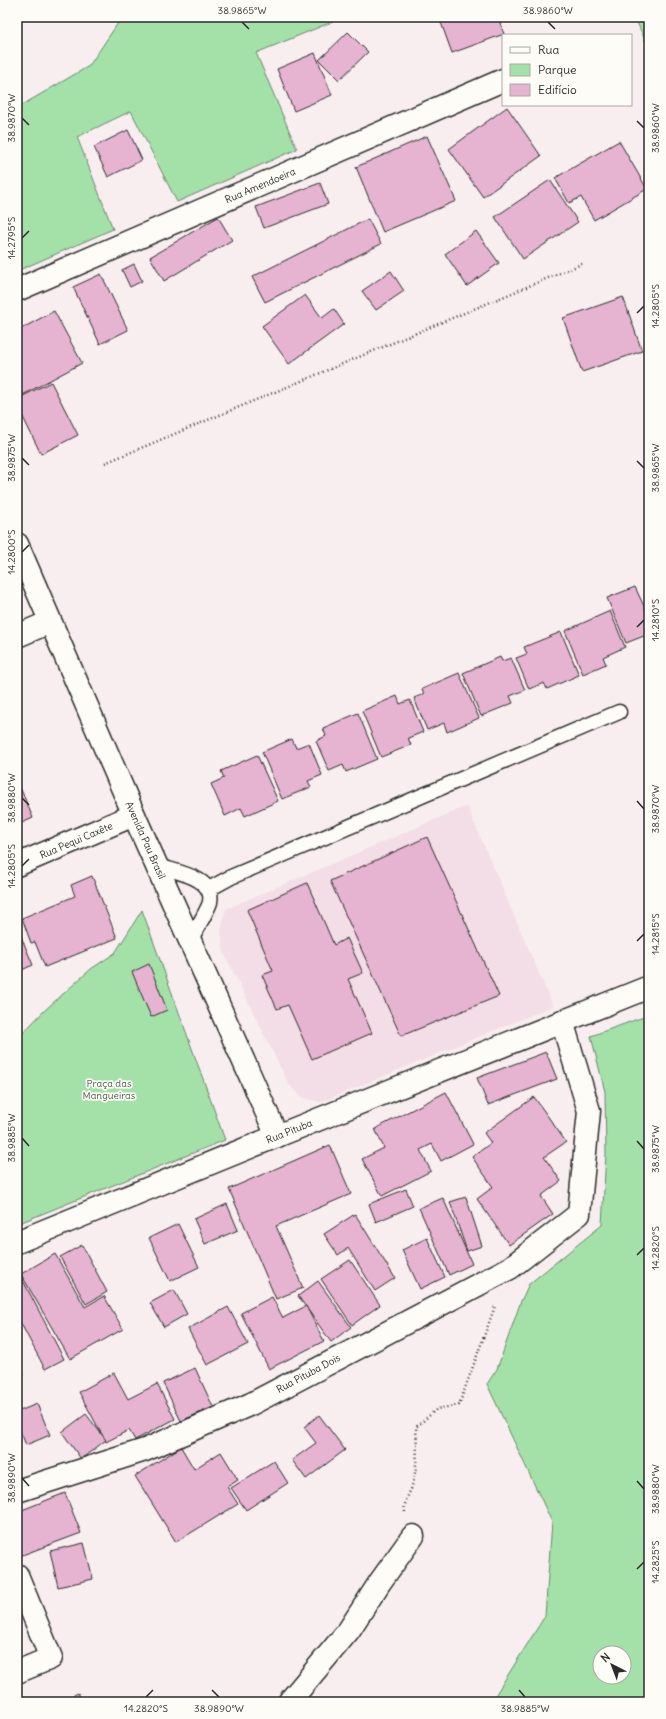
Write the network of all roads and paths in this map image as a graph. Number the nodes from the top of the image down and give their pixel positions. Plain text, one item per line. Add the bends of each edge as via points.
1 (502, 80) edge
2 (584, 262) dead end
3 (17, 290) edge
4 (105, 463) dead end
5 (17, 544) edge
6 (50, 622) junction
7 (17, 636) edge
8 (619, 712) dead end
9 (134, 815) junction
10 (17, 865) edge
11 (158, 866) junction
12 (209, 889) junction
13 (190, 941) junction
14 (649, 987) edge
15 (562, 1021) junction
16 (277, 1136) junction
17 (17, 1242) edge
18 (497, 1300) dead end
19 (17, 1491) edge
20 (412, 1536) joint
21 (17, 1575) edge
22 (17, 1672) edge
23 (289, 1702) edge

1 - 3 street, Rua Amendoeira
2 - 4 path
5 - 6 street, Avenida Pau Brasil
6 - 7 street
6 - 9 street, Avenida Pau Brasil
8 - 12 lane via 231,877
9 - 10 street, Rua Pequi Caxête
9 - 11 street, Avenida Pau Brasil
11 - 12 lane via 202,880
11 - 13 street, Avenida Pau Brasil
12 - 13 lane via 210,902
13 - 16 street, Avenida Pau Brasil
14 - 15 street, Rua Pituba
15 - 16 street, Rua Pituba
15 - 19 street, Rua Pituba Dois via 589,1111 579,1214 510,1268 251,1404 145,1450
16 - 17 street, Rua Pituba
18 - 20 path via 459,1405 437,1409 416,1427 418,1456 404,1508
20 - 23 street via 349,1630
21 - 22 street via 51,1658

